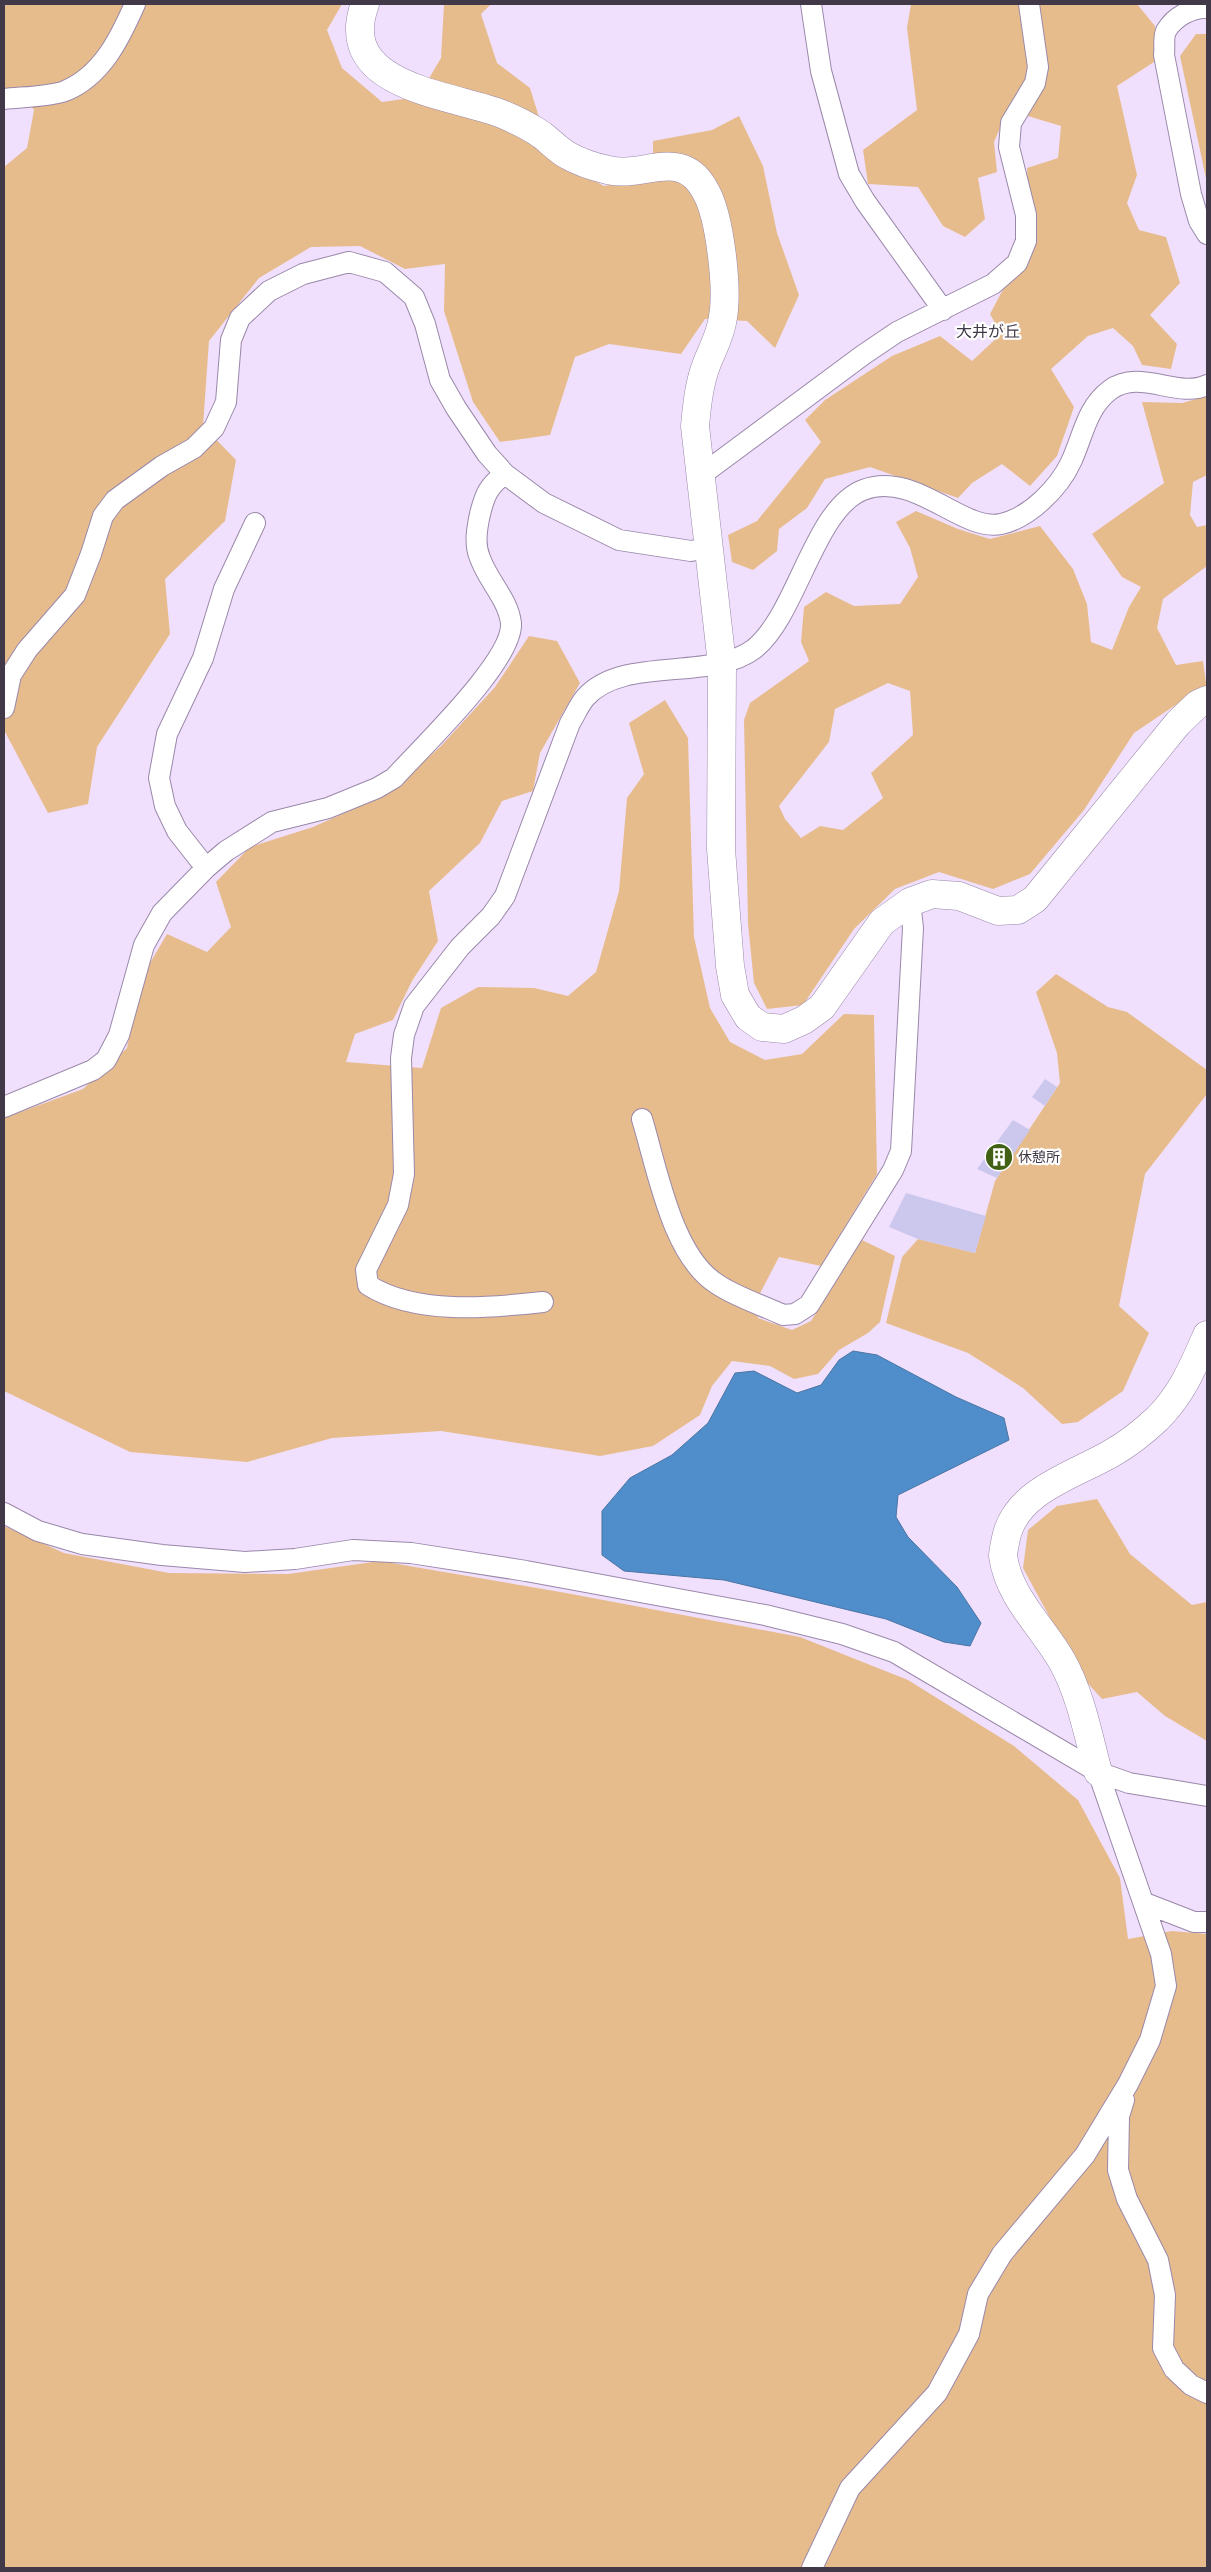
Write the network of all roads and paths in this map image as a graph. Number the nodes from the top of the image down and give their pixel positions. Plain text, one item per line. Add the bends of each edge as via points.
1 (136, 4) edge
2 (365, 4) edge
3 (811, 4) edge
4 (1029, 4) edge
5 (1207, 8) edge
6 (4, 99) edge
7 (1207, 234) edge
8 (943, 310) junction
9 (1207, 385) edge
10 (505, 474) junction
11 (700, 476) junction
12 (255, 522) dead end
13 (708, 548) junction
14 (722, 664) junction
15 (1207, 700) edge
16 (4, 708) edge
17 (206, 868) junction
18 (910, 902) junction
19 (4, 1107) edge
20 (642, 1119) dead end
21 (543, 1302) dead end
22 (1207, 1336) edge
23 (4, 1513) edge
24 (1098, 1772) junction
25 (1207, 1796) edge
26 (1145, 1903) junction
27 (1207, 1922) edge
28 (1128, 2084) junction
29 (1207, 2393) edge
30 (812, 2568) edge

1 - 6 street via 118,42 90,76 64,91
2 - 11 street via 361,15 361,36 367,54 378,69 398,81 424,92 502,114 529,127 568,156 590,165 611,171 634,171 674,165 690,173 705,189 715,209 725,295 724,318 706,365 698,400 695,426
3 - 8 street via 821,71 849,174 864,201
4 - 8 street via 1038,68 1036,83 1011,123 1009,147 1026,215 1026,241 1017,263 1002,277
5 - 7 street via 1177,17 1166,32 1164,56 1190,194
8 - 11 street via 897,332 863,355
9 - 14 street via 1183,388 1157,382 1130,382 1112,388 1097,401 1086,420 1071,463 1056,484 1032,509 999,524 978,521 910,490 883,485 862,490 842,503 775,624 755,648 736,660
10 - 13 street via 544,503 619,540 692,551
10 - 16 street via 487,454 440,380 414,297 384,272 349,262 303,274 269,291 240,318 231,340 226,402 214,428 194,448 162,466 115,500 103,516 74,595 27,650 11,675
10 - 17 street via 485,492 476,531 479,558 502,598 511,624 505,648 489,674 394,778 328,808 272,822 226,851
11 - 13 street
12 - 17 street via 224,589 204,658 167,734 159,778 165,806 177,831
13 - 14 street
14 - 18 street via 721,849 730,966 735,995 748,1017 762,1027 784,1029 810,1016 822,1007 882,922
14 - 21 street via 662,669 610,681 585,697 570,723 506,896 460,947 414,1006 404,1034 401,1058 404,1174 398,1205 366,1270 368,1285 384,1296 416,1303 491,1308
15 - 18 street via 1178,723 1035,899 1018,910 998,910 959,896 932,894
17 - 19 street via 162,914 144,945 119,1035 106,1060 93,1070
18 - 20 street via 913,928 901,1151 893,1170 809,1305 795,1314 783,1315 716,1284 690,1258 676,1234
22 - 24 street via 1186,1385 1158,1418 1111,1454 1035,1495 1020,1509 1008,1532 1003,1554 1011,1586 1062,1661 1078,1697
23 - 24 street via 38,1531 82,1544 162,1555 245,1562 295,1559 352,1550 411,1553 765,1615 842,1634 894,1652
24 - 25 street via 1129,1783
24 - 26 street
26 - 27 street via 1194,1922
26 - 28 street via 1161,1954 1166,1986 1150,2040
28 - 29 street via 1119,2116 1118,2170 1127,2198 1158,2260 1164,2295 1163,2348 1174,2369 1191,2385
28 - 30 street via 1085,2155 1002,2254 978,2294 969,2334 951,2369 937,2392 850,2488

